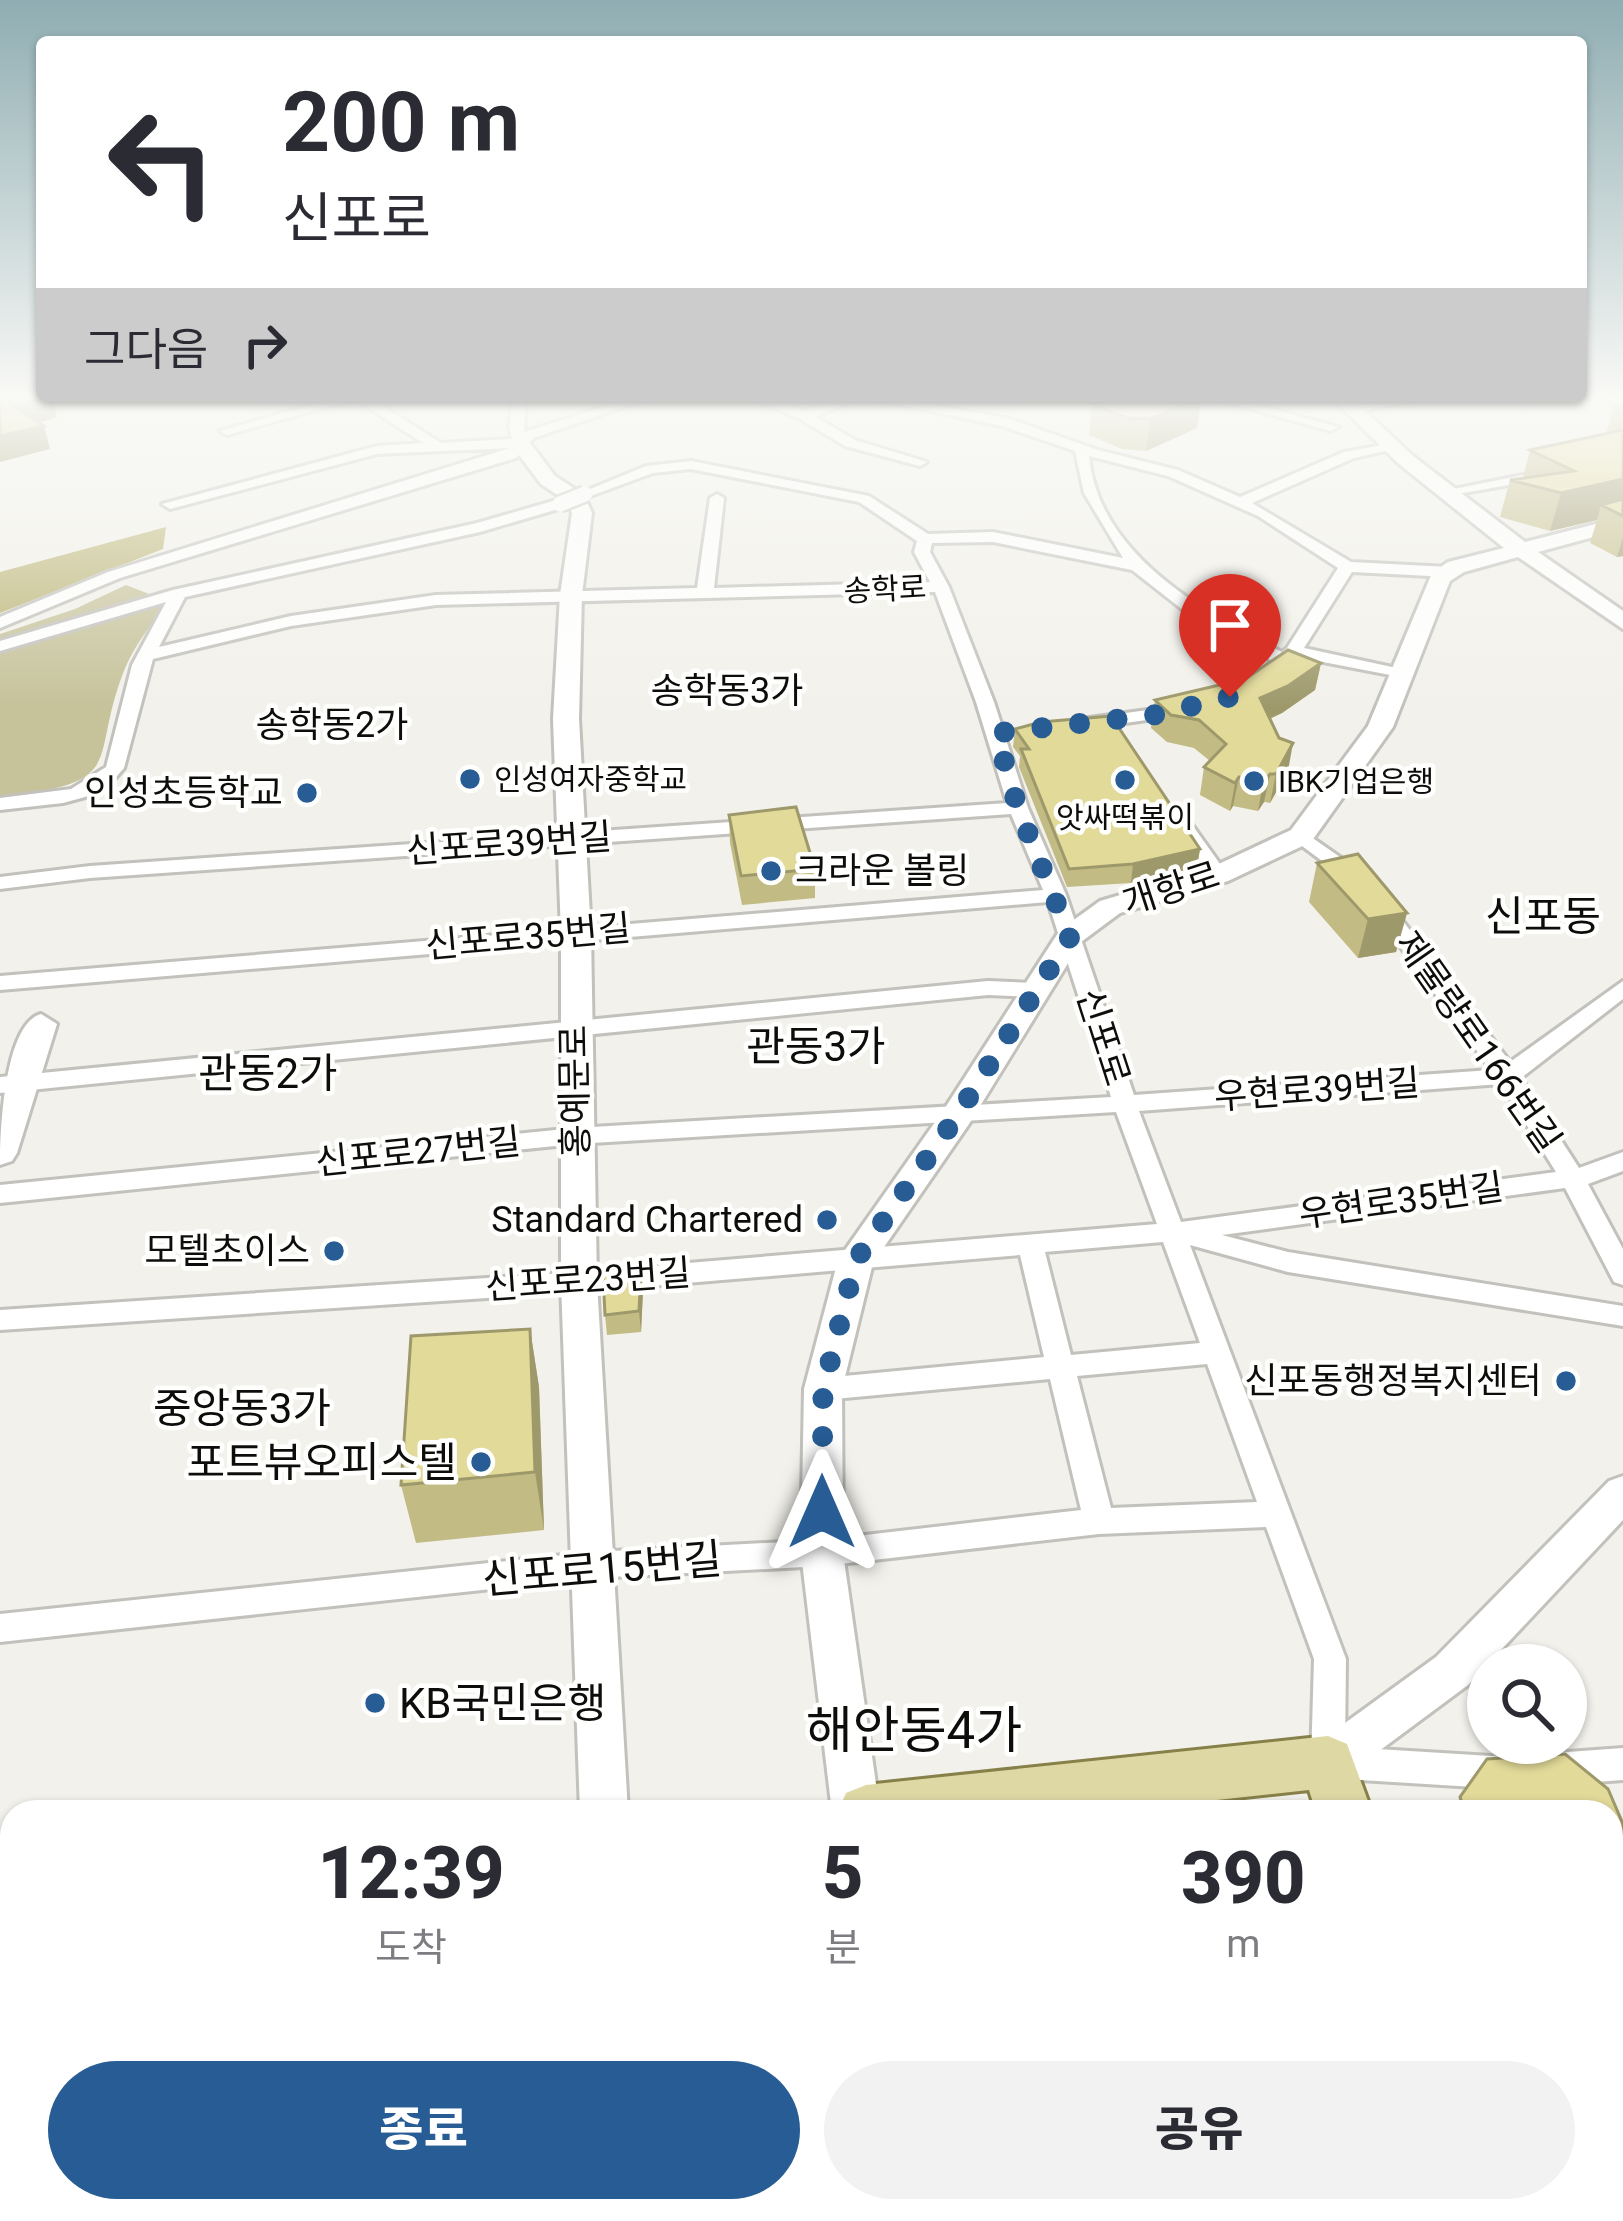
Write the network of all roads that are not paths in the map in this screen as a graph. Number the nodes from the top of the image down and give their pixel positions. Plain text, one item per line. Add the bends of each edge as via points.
1 (179, 502) edge
2 (355, 502) edge
3 (566, 502) edge
4 (575, 502) edge
5 (717, 502) edge
6 (867, 502) edge
7 (1097, 502) edge
8 (1236, 502) edge
9 (1242, 502) edge
10 (1458, 502) edge
11 (1239, 503) junction
12 (170, 504) dead end
13 (1623, 523) edge
14 (925, 539) junction
15 (1520, 550) junction
16 (1138, 566) junction
17 (1347, 567) junction
18 (1449, 572) junction
19 (941, 586) junction
20 (705, 592) junction
21 (179, 593) junction
22 (571, 595) junction
23 (1623, 622) edge
24 (0, 623) edge
25 (0, 646) edge
26 (146, 655) junction
27 (1289, 656) junction
28 (1400, 674) junction
29 (1254, 684) edge
30 (1199, 707) edge
31 (1067, 726) edge
32 (1019, 731) edge
33 (996, 733) junction
34 (0, 804) edge
35 (1170, 806) edge
36 (1018, 808) junction
37 (1300, 836) junction
38 (572, 840) junction
39 (1219, 875) junction
40 (0, 883) edge
41 (1056, 895) junction
42 (576, 933) junction
43 (1070, 937) junction
44 (0, 983) edge
45 (1623, 988) edge
46 (1033, 990) junction
47 (40, 1024) dead end
48 (573, 1027) junction
49 (1508, 1076) junction
50 (11, 1084) edge
51 (1125, 1104) junction
52 (957, 1116) junction
53 (575, 1136) junction
54 (0, 1154) edge
55 (1623, 1161) edge
56 (1573, 1178) junction
57 (0, 1194) edge
58 (1176, 1232) junction
59 (1030, 1244) junction
60 (856, 1260) junction
61 (1623, 1275) edge
62 (579, 1282) junction
63 (1623, 1316) edge
64 (0, 1320) edge
65 (1218, 1352) junction
66 (1059, 1367) junction
67 (823, 1390) junction
68 (1623, 1492) edge
69 (1277, 1514) junction
70 (1099, 1521) junction
71 (822, 1553) junction
72 (593, 1565) junction
73 (0, 1628) edge
74 (1623, 1764) edge
75 (1336, 1787) edge
76 (603, 1800) edge
77 (854, 1800) edge
78 (1092, 1800) edge

1 - 12 street
2 - 24 street via 114,575
3 - 21 street, 송학로, bridge
4 - 22 street, 홍예문로
5 - 20 street
6 - 14 street, 송학로, bridge
7 - 16 street
8 - 11 street
9 - 11 street
10 - 15 street
11 - 17 street
13 - 15 street
14 - 16 street via 993,537
14 - 19 street, 송학로 via 922,552
15 - 18 street
15 - 23 street
16 - 27 street
17 - 18 street
17 - 27 street
18 - 28 street, 개항로
19 - 20 street, 송학로
19 - 33 street, 신포로
20 - 22 street, 송학로
21 - 25 street, 송학로
21 - 26 street
22 - 26 street, 송학로 via 436,600 291,621
22 - 38 street, 홍예문로
26 - 34 street via 108,778 66,796
27 - 28 street
27 - 29 street
28 - 37 street, 개항로 via 1380,727
30 - 31 street via 1120,729
32 - 33 street
33 - 36 street, 신포로
35 - 39 street
36 - 38 street, 신포로39번길
36 - 41 street, 신포로
37 - 39 street, 개항로
37 - 49 street, 제물량로166번길 via 1364,884
38 - 40 street, 신포로39번길
38 - 42 street, 홍예문로
39 - 43 street, 개항로 via 1110,907
41 - 42 street, 신포로35번길
41 - 43 street, 신포로
42 - 44 street, 신포로35번길
42 - 48 street, 홍예문로
43 - 46 street, 개항로
43 - 51 street, 신포로
45 - 49 street
46 - 48 street
46 - 52 street, 개항로
47 - 50 street
48 - 50 street
48 - 53 street, 홍예문로
49 - 51 street, 우현로39번길
49 - 56 street, 제물량로166번길
50 - 54 street
51 - 52 street, 신포로27번길
51 - 58 street, 신포로
52 - 53 street, 신포로27번길
52 - 60 street, 개항로
53 - 57 street, 신포로27번길
53 - 62 street, 홍예문로
55 - 56 street, 우현로35번길
56 - 58 street, 우현로35번길
56 - 61 street, 제물량로166번길
58 - 59 street, 신포로23번길
58 - 63 street via 1288,1262
58 - 65 street, 신포로
59 - 60 street, 신포로23번길
59 - 66 street
60 - 62 street, 신포로23번길
60 - 67 street, 개항로
62 - 64 street, 신포로23번길
62 - 72 street, 홍예문로
65 - 66 street
65 - 69 street, 신포로
66 - 67 street
66 - 70 street
67 - 71 street, 개항로
68 - 75 street
69 - 70 street, 신포로15번길
69 - 75 street, 신포로 via 1330,1659
70 - 71 street, 신포로15번길
71 - 72 street, 신포로15번길
71 - 77 street, 개항로
72 - 73 street, 신포로15번길
72 - 76 street, 홍예문로
74 - 75 street
75 - 78 main road

